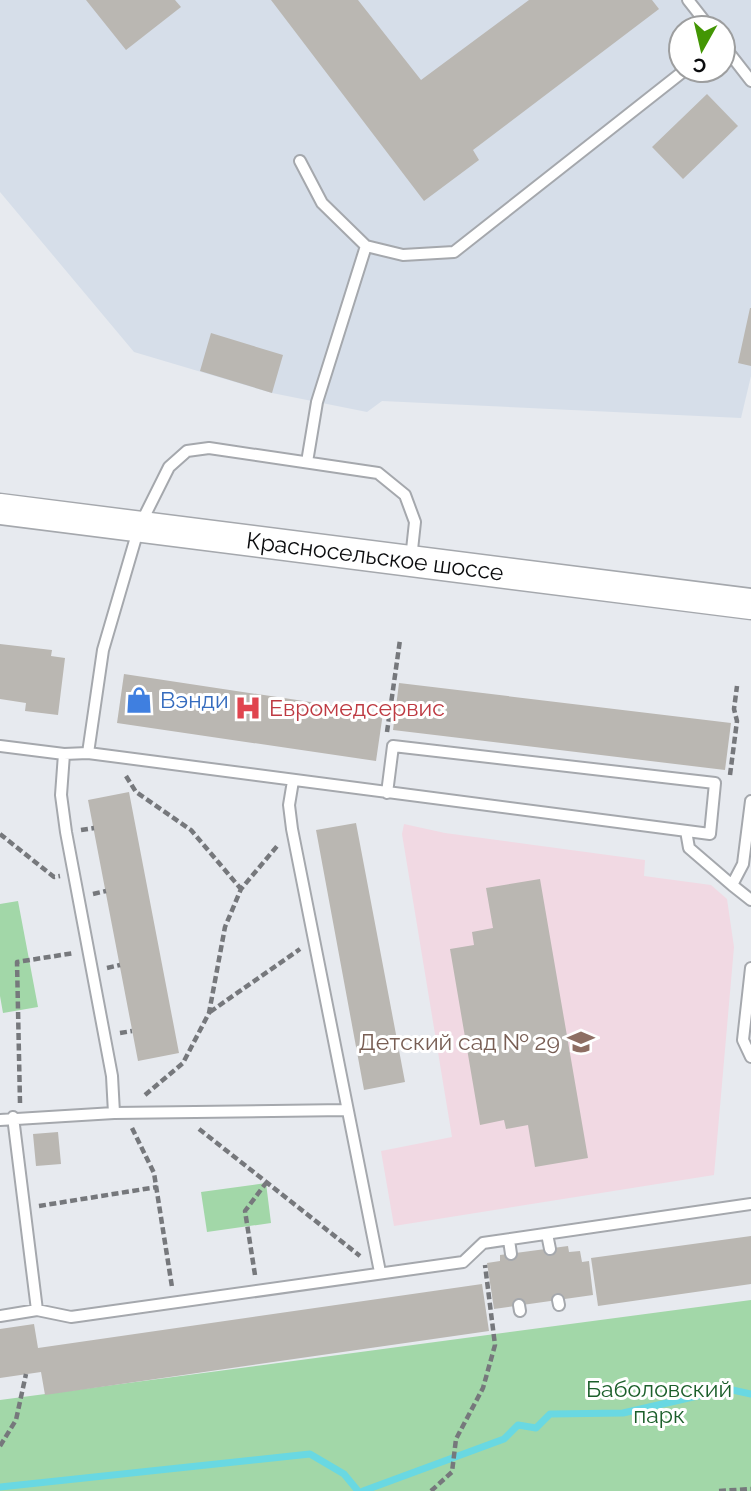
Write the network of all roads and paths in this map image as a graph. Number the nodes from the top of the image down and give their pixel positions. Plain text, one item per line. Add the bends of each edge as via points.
1 (688, 0) edge
2 (699, 14) edge
3 (737, 63) edge
4 (751, 81) edge
5 (667, 84) edge
6 (300, 161) dead end
7 (366, 246) junction
8 (307, 462) junction
9 (0, 509) edge
10 (139, 527) junction
11 (411, 559) junction
12 (751, 604) edge
13 (400, 640) dead end
14 (737, 686) dead end
15 (0, 746) edge
16 (393, 746) junction
17 (88, 753) junction
18 (64, 754) junction
19 (113, 756) junction
20 (293, 781) junction
21 (715, 783) junction
22 (387, 793) junction
23 (751, 801) edge
24 (292, 828) junction
25 (686, 831) junction
26 (0, 834) edge
27 (47, 871) dead end
28 (732, 885) junction
29 (242, 889) junction
30 (751, 900) edge
31 (314, 939) junction
32 (78, 952) dead end
33 (751, 968) edge
34 (209, 1013) junction
35 (751, 1057) edge
36 (346, 1110) junction
37 (119, 1113) junction
38 (17, 1115) junction
39 (0, 1119) edge
40 (195, 1126) dead end
41 (132, 1129) dead end
42 (266, 1182) junction
43 (157, 1187) junction
44 (751, 1204) edge
45 (29, 1208) dead end
46 (547, 1234) junction
47 (509, 1240) junction
48 (483, 1243) junction
49 (550, 1249) dead end
50 (511, 1254) dead end
51 (362, 1257) dead end
52 (380, 1272) junction
53 (256, 1284) dead end
54 (173, 1297) dead end
55 (37, 1310) junction
56 (17, 1313) junction
57 (0, 1316) edge
58 (19, 1326) dead end
59 (26, 1374) dead end
60 (0, 1447) edge
61 (751, 1489) edge
62 (431, 1491) edge
63 (719, 1491) edge

1 - 2 lane
3 - 4 lane
5 - 7 lane via 454,252 403,255
6 - 7 lane via 323,203
7 - 8 lane via 317,402
8 - 10 lane via 209,448 187,452 169,467
8 - 11 lane via 378,473 405,495 415,522
9 - 10 main road, Красносельское шоссе
10 - 11 main road, Красносельское шоссе
10 - 17 lane via 103,650
11 - 12 main road, Красносельское шоссе
13 - 16 path via 387,734
14 - 21 path via 730,776
15 - 18 lane
16 - 21 lane
16 - 22 lane
17 - 18 lane
17 - 19 lane
18 - 37 lane via 61,795 66,832
19 - 20 lane
19 - 29 path via 136,792 191,830
20 - 22 lane
20 - 24 lane
21 - 25 lane via 709,834
22 - 25 lane
23 - 28 lane via 743,864
24 - 29 path
24 - 31 lane
25 - 28 lane via 689,848
26 - 27 path
28 - 30 lane
29 - 34 path via 225,927
31 - 34 path
31 - 36 lane
32 - 38 path via 17,962
33 - 35 lane via 743,1040
34 - 37 path via 183,1063
36 - 37 lane
36 - 52 lane
37 - 38 lane
38 - 39 lane
38 - 55 lane
40 - 42 path
41 - 43 path via 155,1173
42 - 51 path
42 - 53 path via 245,1211
43 - 45 path
43 - 54 path
44 - 46 lane
46 - 47 lane
46 - 49 lane
47 - 48 lane
47 - 50 lane
48 - 52 lane via 463,1262
48 - 62 path via 495,1345 483,1388 456,1439 452,1472
52 - 55 lane via 71,1317
55 - 56 lane
56 - 57 lane
56 - 58 lane
59 - 60 path via 16,1420
61 - 63 path

